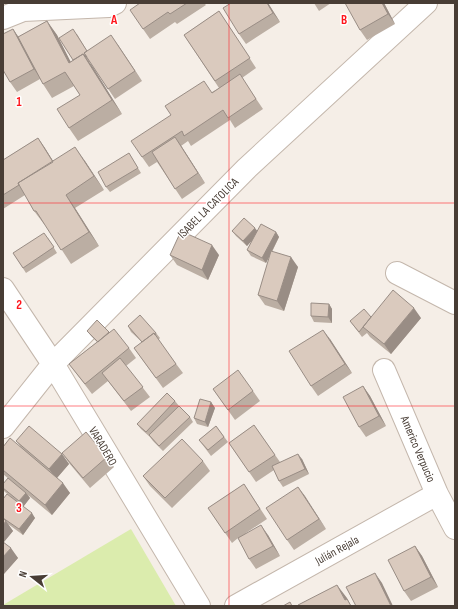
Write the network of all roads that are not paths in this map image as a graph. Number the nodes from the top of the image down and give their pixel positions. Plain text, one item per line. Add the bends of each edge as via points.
1 (115, 3) edge
2 (426, 3) edge
3 (3, 18) edge
4 (397, 273) dead end
5 (3, 290) edge
6 (455, 303) edge
7 (53, 364) junction
8 (384, 370) dead end
9 (3, 427) edge
10 (437, 494) junction
11 (455, 528) edge
12 (199, 606) edge
13 (236, 606) edge

1 - 3 street via 109,6 23,10
2 - 7 street, ISABEL LA CATOLICA via 247,168
4 - 6 street
5 - 7 street, VARADERO
7 - 9 street, ISABEL LA CATOLICA
7 - 12 street, VARADERO
8 - 10 street, Americo Verpucio
10 - 11 street, Americo Verpucio
10 - 13 street, Julián Rejala

